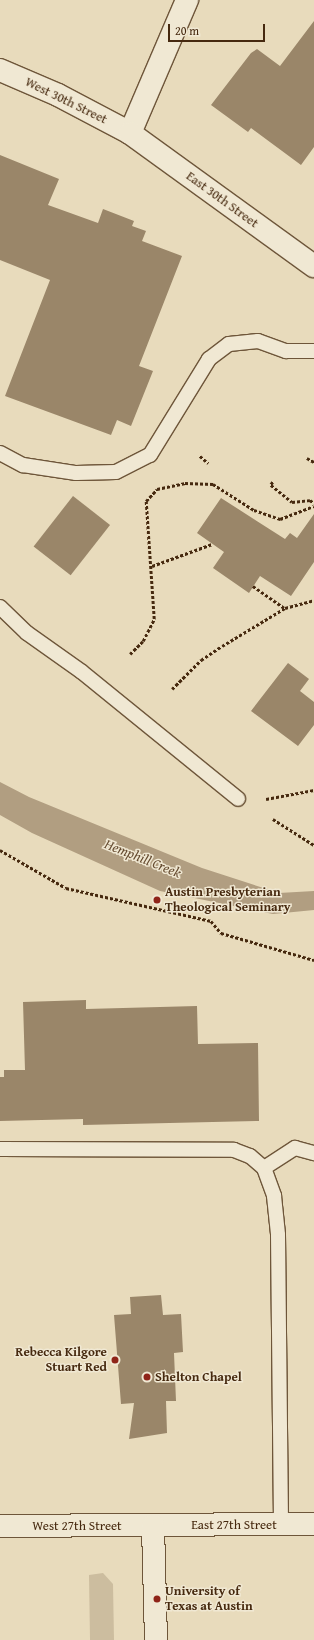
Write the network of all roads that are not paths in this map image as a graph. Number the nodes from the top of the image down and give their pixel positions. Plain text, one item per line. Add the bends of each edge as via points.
1 (186, 0) edge
2 (0, 70) edge
3 (130, 133) junction
4 (314, 266) edge
5 (314, 351) edge
6 (0, 453) edge
7 (0, 607) edge
8 (238, 798) dead end
9 (0, 1149) edge
10 (314, 1153) edge
11 (264, 1168) junction
12 (281, 1524) junction
13 (314, 1524) edge
14 (0, 1526) edge
15 (153, 1526) junction
16 (156, 1640) edge

1 - 3 street
2 - 3 street, West 30th Street via 58,94
3 - 4 street, East 30th Street
5 - 6 lane via 286,351 258,341 229,344 209,358 150,455 116,472 76,473 23,465
7 - 8 lane via 27,633 82,672
9 - 11 lane via 234,1150 250,1156
10 - 11 lane via 295,1148
11 - 12 lane via 274,1196 278,1235
12 - 13 street, East 27th Street
12 - 15 street, East 27th Street
14 - 15 street, West 27th Street
15 - 16 street

